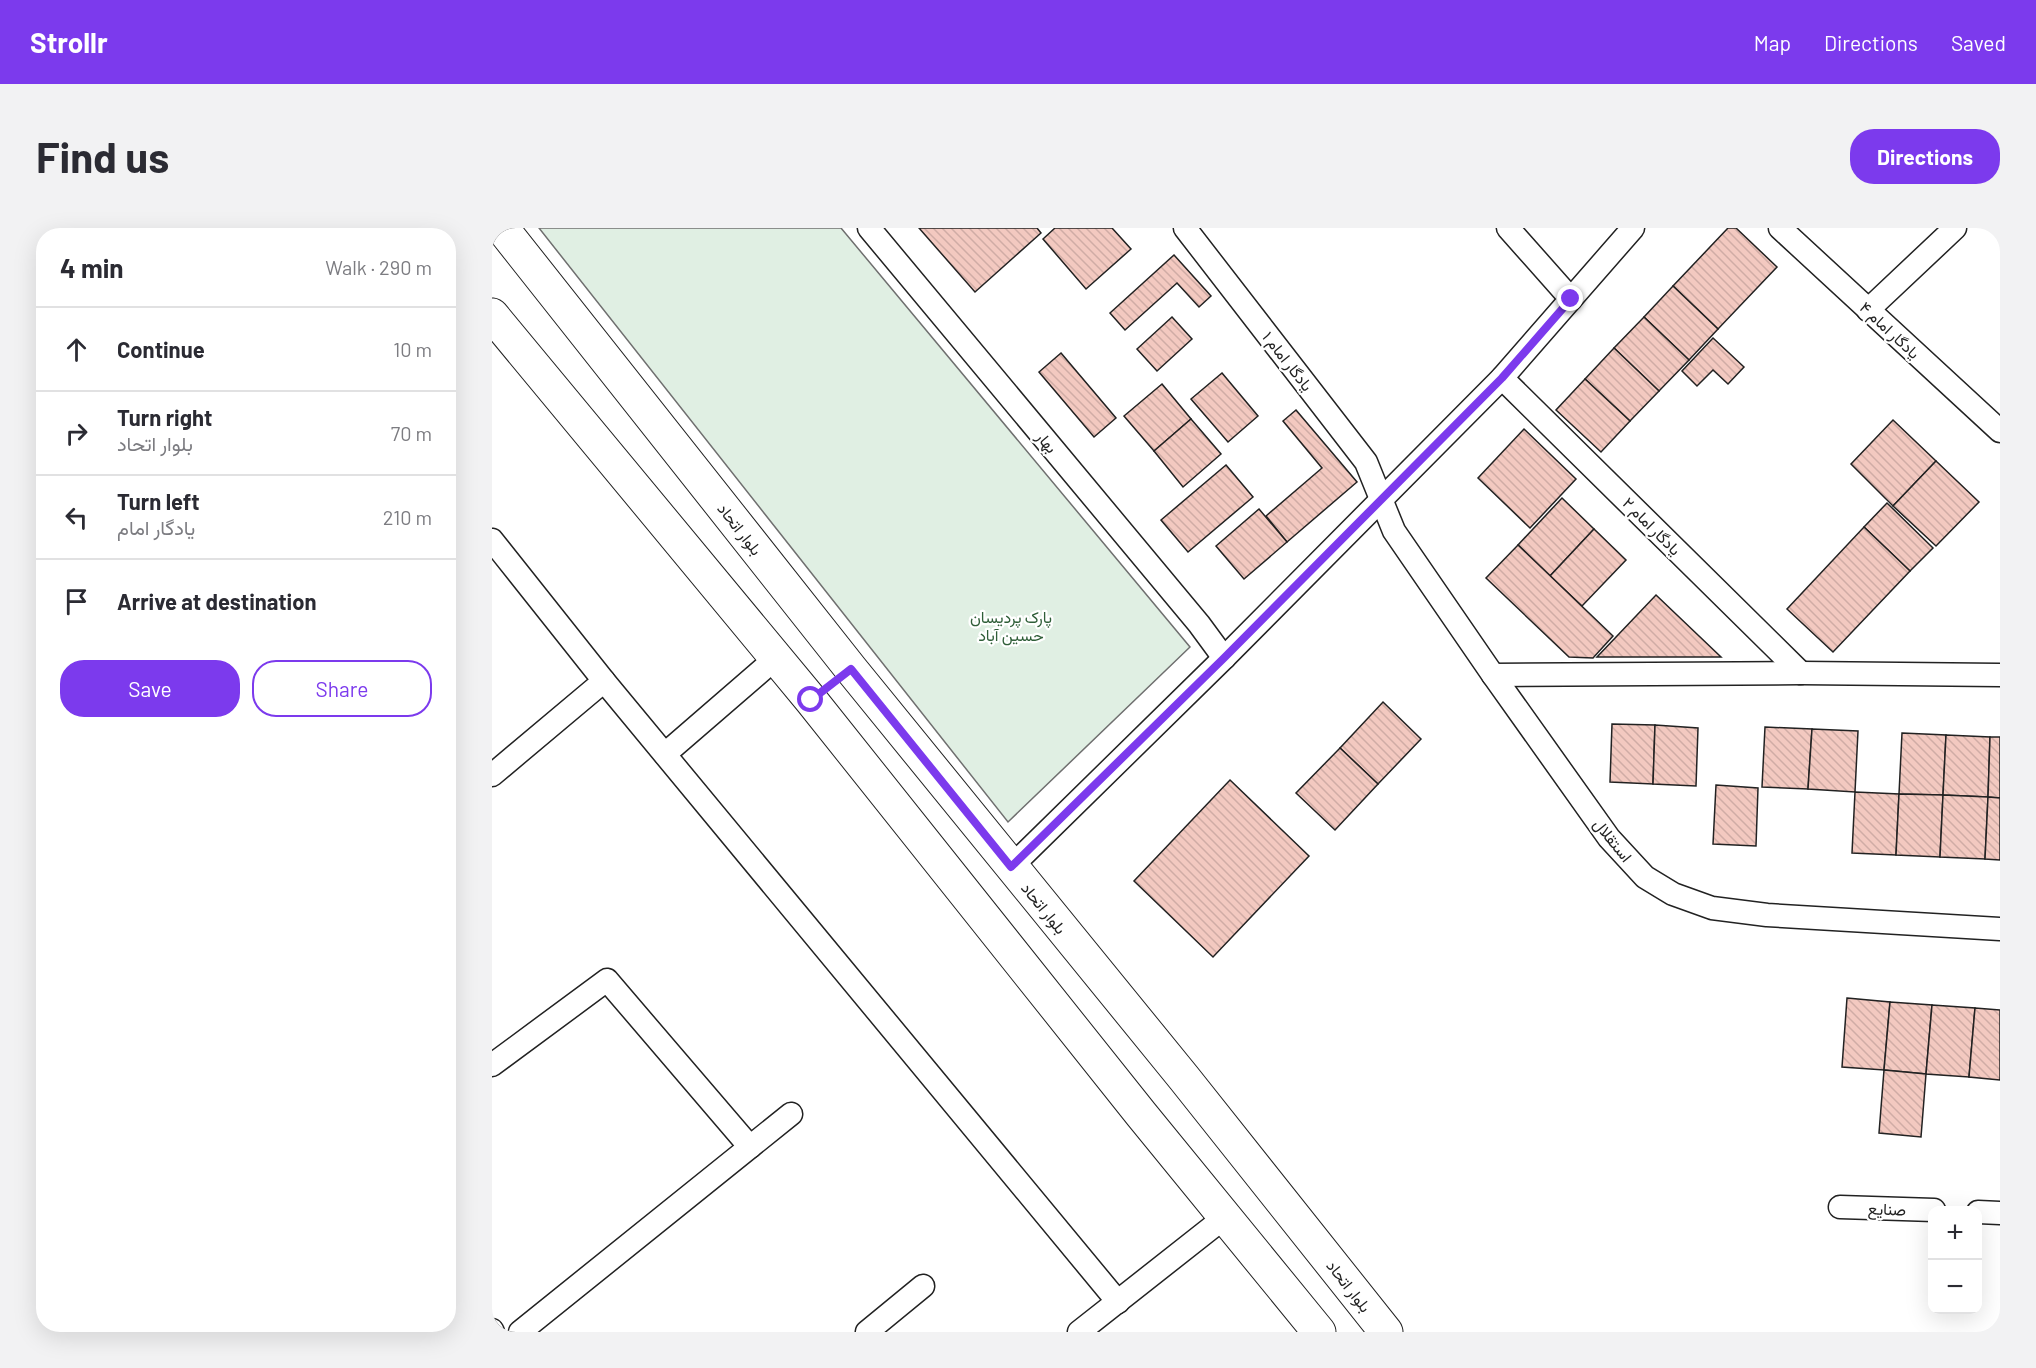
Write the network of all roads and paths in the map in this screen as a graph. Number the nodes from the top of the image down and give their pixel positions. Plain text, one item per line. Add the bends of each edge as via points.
1 (502, 228) edge
2 (869, 228) edge
3 (1508, 228) edge
4 (1633, 228) edge
5 (1780, 228) edge
6 (1955, 228) edge
7 (1191, 230) edge
8 (1571, 299) junction
9 (1868, 310) junction
10 (492, 315) edge
11 (1502, 378) junction
12 (2000, 431) edge
13 (1382, 500) junction
14 (492, 540) edge
15 (776, 658) junction
16 (1224, 658) junction
17 (851, 669) junction
18 (1802, 673) junction
19 (1493, 675) junction
20 (2000, 675) edge
21 (604, 681) junction
22 (811, 700) junction
23 (665, 754) junction
24 (492, 775) edge
25 (1011, 867) junction
26 (2000, 929) edge
27 (492, 1065) edge
28 (791, 1114) dead end
29 (750, 1147) junction
30 (1840, 1207) dead end
31 (1928, 1210) edge
32 (1982, 1212) edge
33 (2000, 1213) edge
34 (1225, 1217) junction
35 (923, 1286) dead end
36 (1118, 1302) junction
37 (520, 1332) edge
38 (867, 1332) edge
39 (1079, 1332) edge
40 (1319, 1332) edge
41 (1386, 1332) edge

1 - 17 street, بلوار اتحاد
2 - 16 street, بهار
3 - 8 street
4 - 8 street
5 - 9 street, یادگار امام ۴
6 - 9 street
7 - 13 street, یادگار امام ۱ via 1366,462
8 - 11 street
9 - 12 street, یادگار امام ۴
10 - 15 street
11 - 13 street
11 - 18 street, یادگار امام ۲
13 - 16 street
13 - 19 street, استقلال via 1394,531
14 - 21 street
15 - 22 street
15 - 23 street
16 - 25 street
17 - 22 street
17 - 25 street, بلوار اتحاد
18 - 19 street
18 - 20 street
19 - 26 street, استقلال via 1609,838 1645,877 1673,894 1712,908 1767,915
21 - 23 street
21 - 24 street
22 - 34 street
23 - 36 street
25 - 41 street, بلوار اتحاد
27 - 29 street via 607,980
28 - 29 street
29 - 37 street
30 - 31 street, صنایع
32 - 33 street
34 - 36 street
34 - 40 street
35 - 38 street
36 - 39 street

